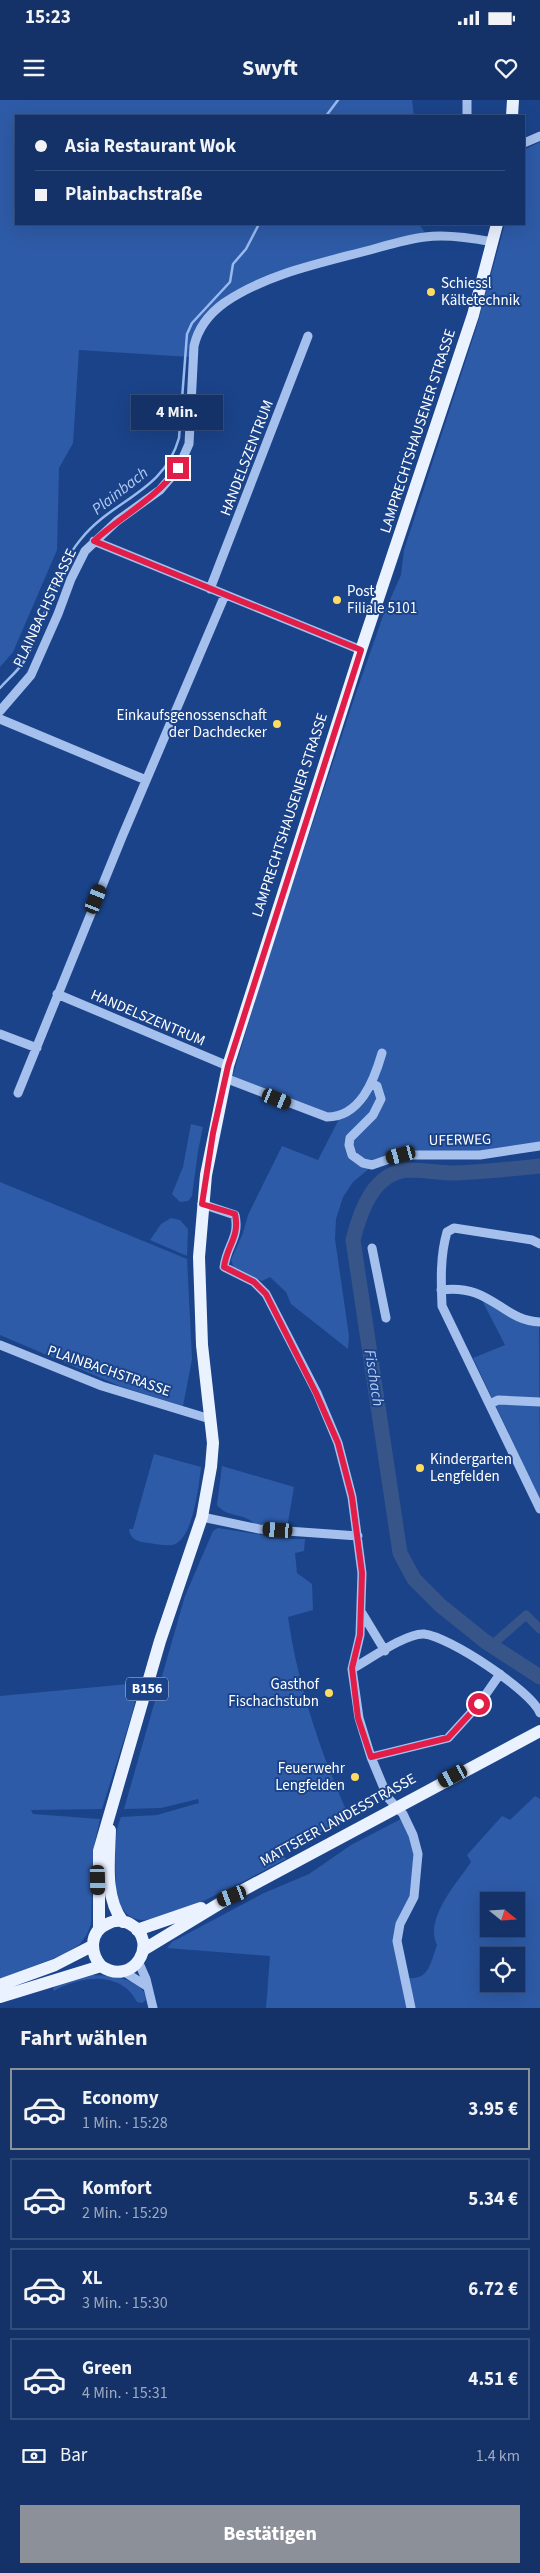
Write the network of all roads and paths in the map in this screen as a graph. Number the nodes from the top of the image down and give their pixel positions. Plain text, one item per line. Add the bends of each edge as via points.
1 (467, 100) edge
2 (513, 100) edge
3 (467, 115) edge
4 (512, 115) edge
5 (540, 136) edge
6 (525, 143) edge
7 (495, 234) edge
8 (308, 336) dead end
9 (94, 541) junction
10 (210, 589) junction
11 (225, 595) junction
12 (361, 650) junction
13 (0, 711) edge
14 (0, 719) edge
15 (146, 780) junction
16 (57, 994) junction
17 (0, 1034) edge
18 (37, 1048) junction
19 (382, 1053) dead end
20 (226, 1072) junction
21 (372, 1084) junction
22 (18, 1093) dead end
23 (540, 1146) edge
24 (202, 1204) junction
25 (540, 1244) edge
26 (372, 1248) dead end
27 (441, 1290) junction
28 (386, 1318) dead end
29 (540, 1322) edge
30 (0, 1346) edge
31 (540, 1402) edge
32 (490, 1404) junction
33 (210, 1419) junction
34 (540, 1509) edge
35 (202, 1516) junction
36 (358, 1536) junction
37 (361, 1611) junction
38 (385, 1651) junction
39 (352, 1668) junction
40 (500, 1674) junction
41 (540, 1713) edge
42 (540, 1731) edge
43 (371, 1757) junction
44 (396, 1807) junction
45 (111, 1813) junction
46 (232, 1896) junction
47 (123, 1922) junction
48 (99, 1929) junction
49 (137, 1930) junction
50 (92, 1946) junction
51 (140, 1956) junction
52 (101, 1966) junction
53 (123, 1971) junction
54 (0, 1985) edge
55 (148, 1987) junction
56 (0, 1997) edge
57 (153, 2008) edge
58 (411, 2008) edge

1 - 3 street
2 - 4 main road
5 - 6 street
7 - 9 street, PLAINBACHSTRASSE via 466,238 425,237 316,264 251,288 224,303 204,323 196,337 189,444 178,468 160,490 117,520
7 - 12 main road, LAMPRECHTSHAUSENER STRASSE / B156 via 474,315
8 - 10 street, HANDELSZENTRUM
9 - 10 street
9 - 13 street, PLAINBACHSTRASSE via 85,551 71,579 31,675
10 - 11 street
11 - 12 street
11 - 15 street
12 - 20 main road, LAMPRECHTSHAUSENER STRASSE / B156
14 - 15 street
15 - 16 street
16 - 18 street
16 - 20 street, HANDELSZENTRUM
17 - 18 street
18 - 22 street
19 - 21 street
20 - 21 street via 327,1117 344,1116
20 - 24 main road, LAMPRECHTSHAUSENER STRASSE / B156
21 - 23 street, UFERWEG via 377,1086 381,1099 373,1115 350,1138 348,1145 352,1155 363,1163 372,1165 401,1155 480,1155
24 - 33 main road, LAMPRECHTSHAUSENER STRASSE / B156 via 199,1298
24 - 36 street via 235,1214 238,1227 224,1267 254,1282 266,1294 316,1393 338,1443
25 - 27 street via 454,1228 447,1232 443,1247
26 - 28 street
27 - 29 street via 473,1290 524,1319
27 - 32 street via 442,1306
30 - 33 street, PLAINBACHSTRASSE via 102,1386
31 - 32 street via 498,1400
32 - 34 street
33 - 35 main road, B156 via 211,1468
35 - 36 street via 259,1529
35 - 45 main road, B156 via 160,1641
36 - 37 street via 362,1573
37 - 38 street
37 - 39 street via 360,1635
38 - 39 street
38 - 40 street via 413,1636 433,1636
39 - 43 street via 358,1718
40 - 41 street via 530,1698
40 - 43 street via 479,1704 448,1738
42 - 44 main road, MATTSEER LANDESSTRASSE
43 - 44 street via 388,1798
44 - 46 main road, MATTSEER LANDESSTRASSE
44 - 58 street via 406,1821 418,1854 414,1897 400,1924 397,1941
45 - 47 main road, B156 via 110,1891 115,1911
45 - 48 main road, B156 via 99,1851
46 - 49 main road, MATTSEER LANDESSTRASSE
46 - 51 main road, MATTSEER LANDESSTRASSE
47 - 48 main road via 108,1923
47 - 49 main road
48 - 50 main road, B156
49 - 51 main road via 142,1940
50 - 52 main road
50 - 54 main road via 54,1965
51 - 53 main road
51 - 55 street
52 - 53 main road
52 - 56 main road
53 - 55 street
55 - 57 street

